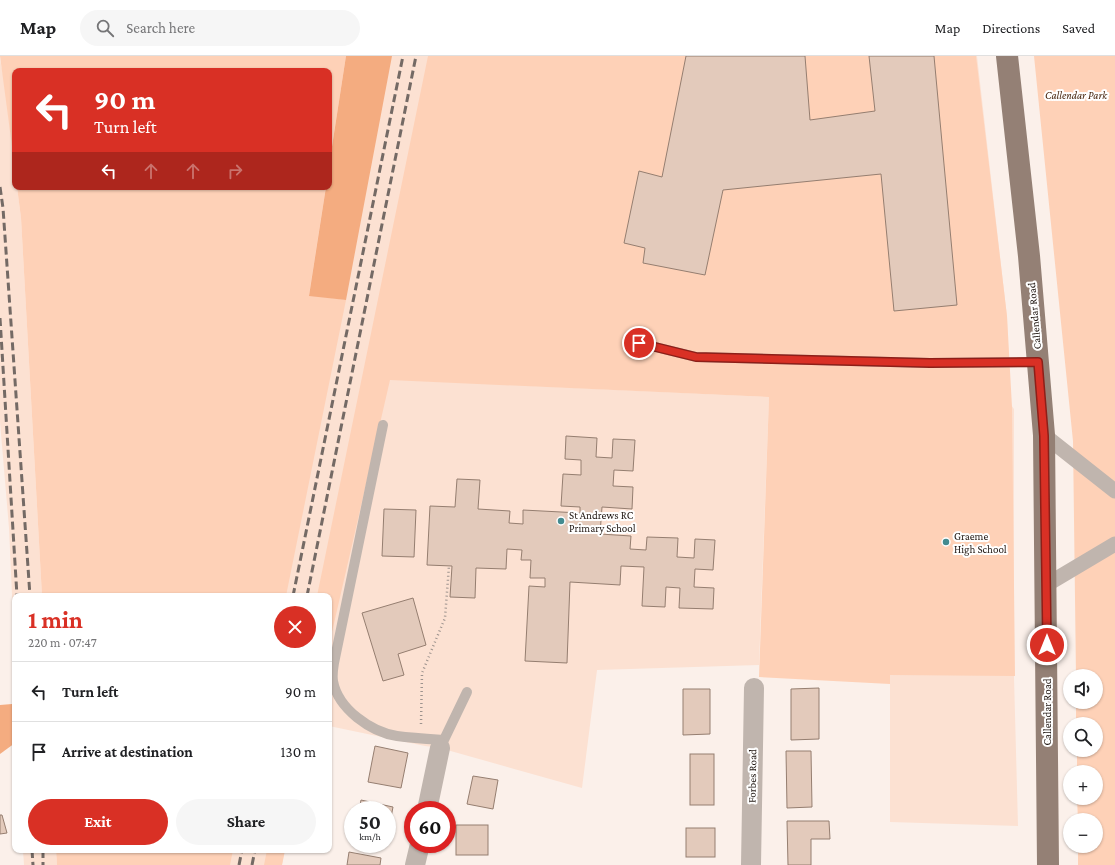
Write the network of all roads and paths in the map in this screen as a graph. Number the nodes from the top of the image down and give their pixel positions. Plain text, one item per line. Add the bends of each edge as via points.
1 (1007, 56) edge
2 (639, 343) dead end
3 (1038, 362) junction
4 (383, 425) dead end
5 (1044, 436) junction
6 (1115, 491) edge
7 (1115, 544) edge
8 (449, 566) dead end
9 (1046, 585) junction
10 (754, 688) dead end
11 (467, 692) dead end
12 (421, 738) junction
13 (442, 744) junction
14 (429, 801) edge
15 (418, 853) edge
16 (415, 865) edge
17 (750, 865) edge
18 (1048, 865) edge

1 - 3 main road, Callendar Road
2 - 3 lane via 696,357 930,363
3 - 5 main road, Callendar Road
4 - 12 lane via 334,663 333,681 343,703 364,722 396,736
5 - 6 street
5 - 9 main road, Callendar Road
7 - 9 street
8 - 12 path via 445,618 422,673
9 - 18 main road, Callendar Road
10 - 17 street, Forbes Road
11 - 13 lane
12 - 13 lane
13 - 14 street
15 - 16 street

